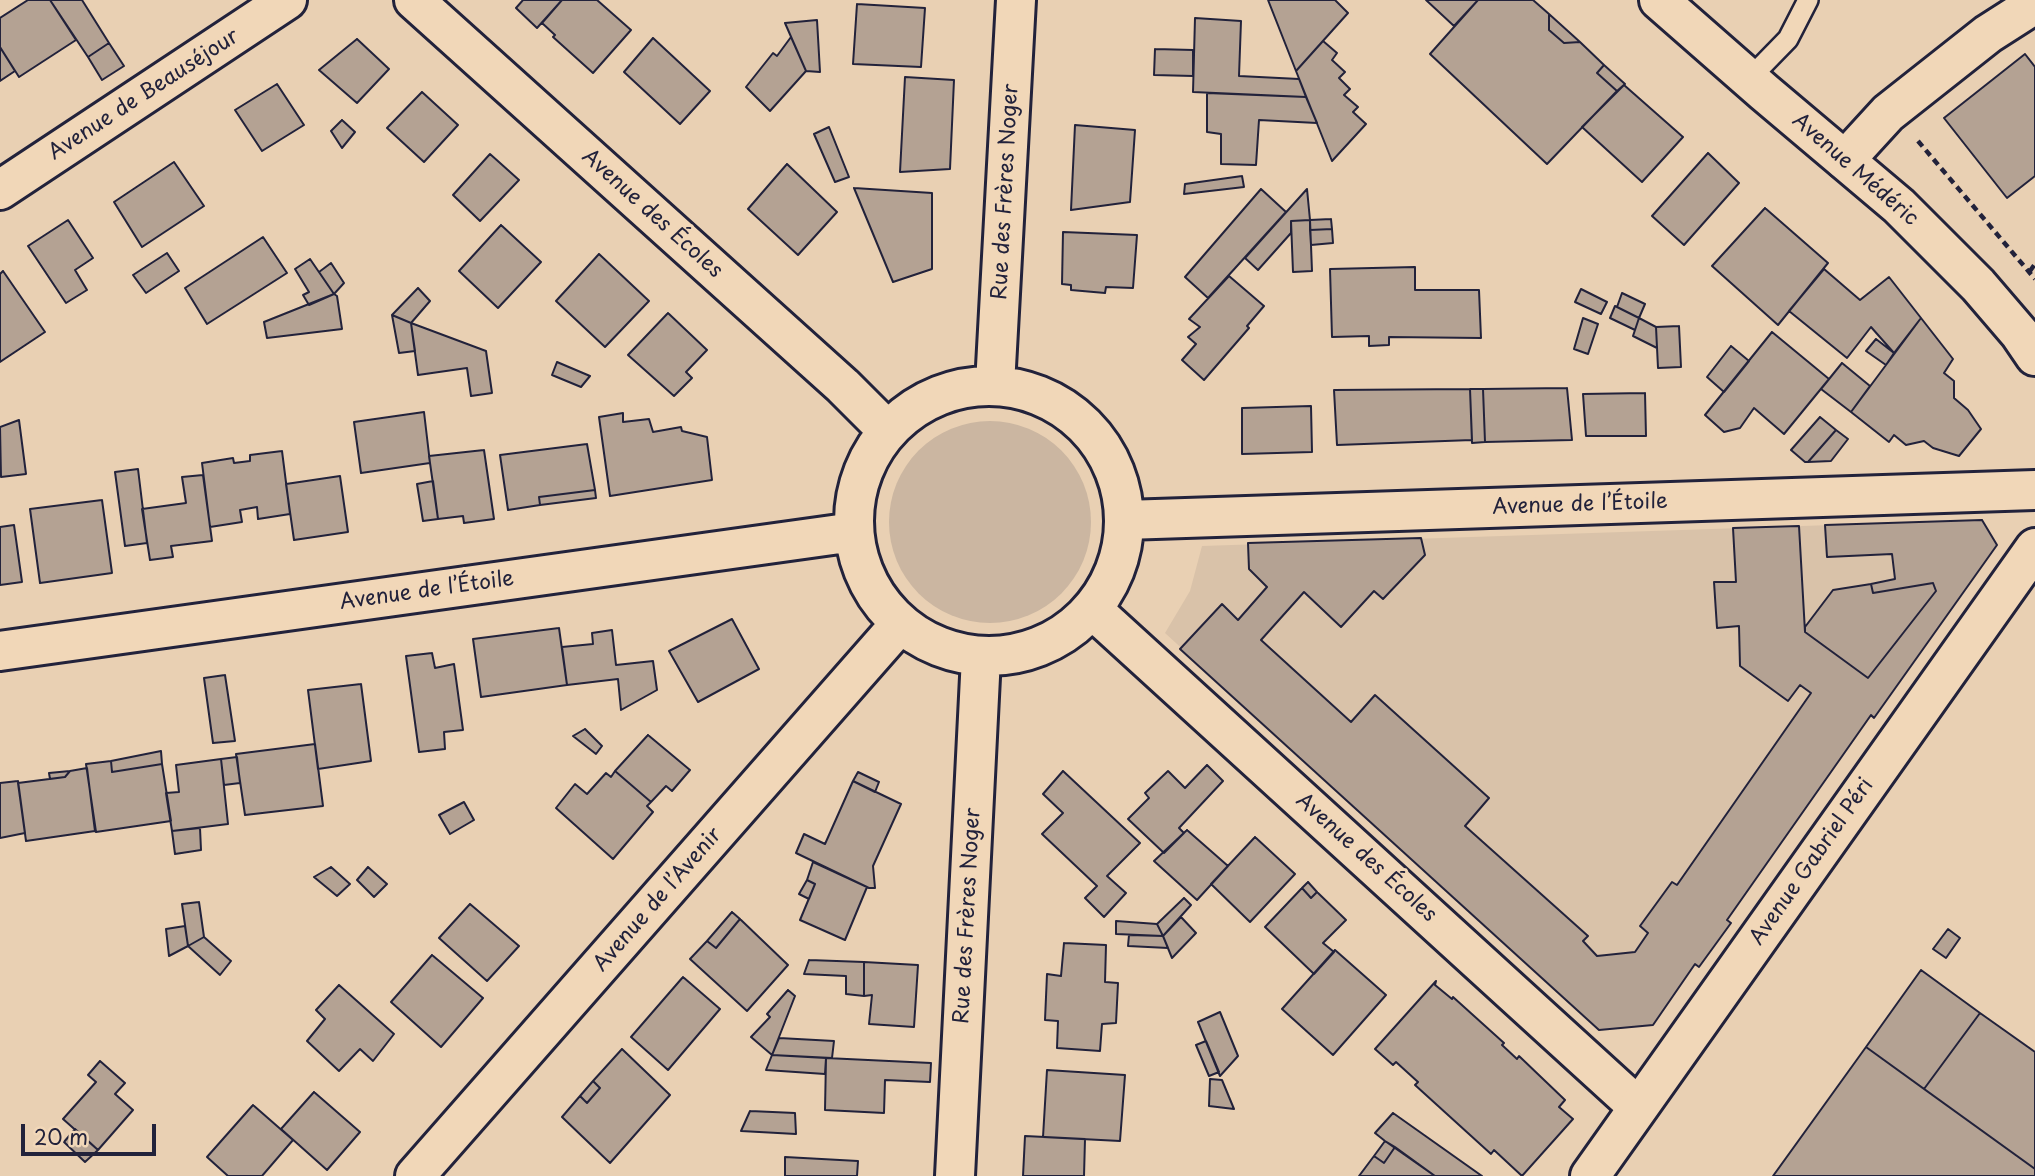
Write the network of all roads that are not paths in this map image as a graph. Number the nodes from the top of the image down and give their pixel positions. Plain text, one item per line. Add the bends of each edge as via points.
1 (287, 0) edge
2 (414, 0) edge
3 (1016, 0) edge
4 (1659, 0) edge
5 (1808, 0) edge
6 (2016, 0) edge
7 (2035, 4) edge
8 (1985, 17) edge
9 (1749, 79) junction
10 (1845, 160) junction
11 (0, 190) edge
12 (2035, 356) edge
13 (995, 385) junction
14 (887, 430) junction
15 (2035, 490) edge
16 (1125, 520) junction
17 (854, 532) junction
18 (2035, 548) edge
19 (1093, 610) junction
20 (900, 624) junction
21 (0, 652) edge
22 (981, 657) junction
23 (1638, 1107) junction
24 (415, 1176) edge
25 (955, 1176) edge
26 (1590, 1176) edge

1 - 11 street, Avenue de Beauséjour
2 - 14 street, Avenue des Écoles
3 - 13 street, Rue des Frères Noger
4 - 9 street, Avenue Médéric
5 - 9 lane via 1788,39
6 - 8 street
7 - 8 street
8 - 10 street
9 - 10 street, Avenue Médéric
10 - 12 street, Avenue Médéric via 1978,285
13 - 14 street via 956,389 918,405
13 - 16 street via 1036,393 1072,413 1100,442 1119,479
14 - 17 street via 867,461 856,495
15 - 16 street, Avenue de l’Étoile
16 - 19 street via 1122,552 1111,582
17 - 20 street via 861,566 877,597
17 - 21 street, Avenue de l’Étoile
18 - 23 street, Avenue Gabriel Péri
19 - 22 street via 1061,637 1022,653
19 - 23 street, Avenue des Écoles
20 - 22 street via 937,647
20 - 24 street, Avenue de l’Avenir
22 - 25 street, Rue des Frères Noger
23 - 26 street, Avenue Gabriel Péri

